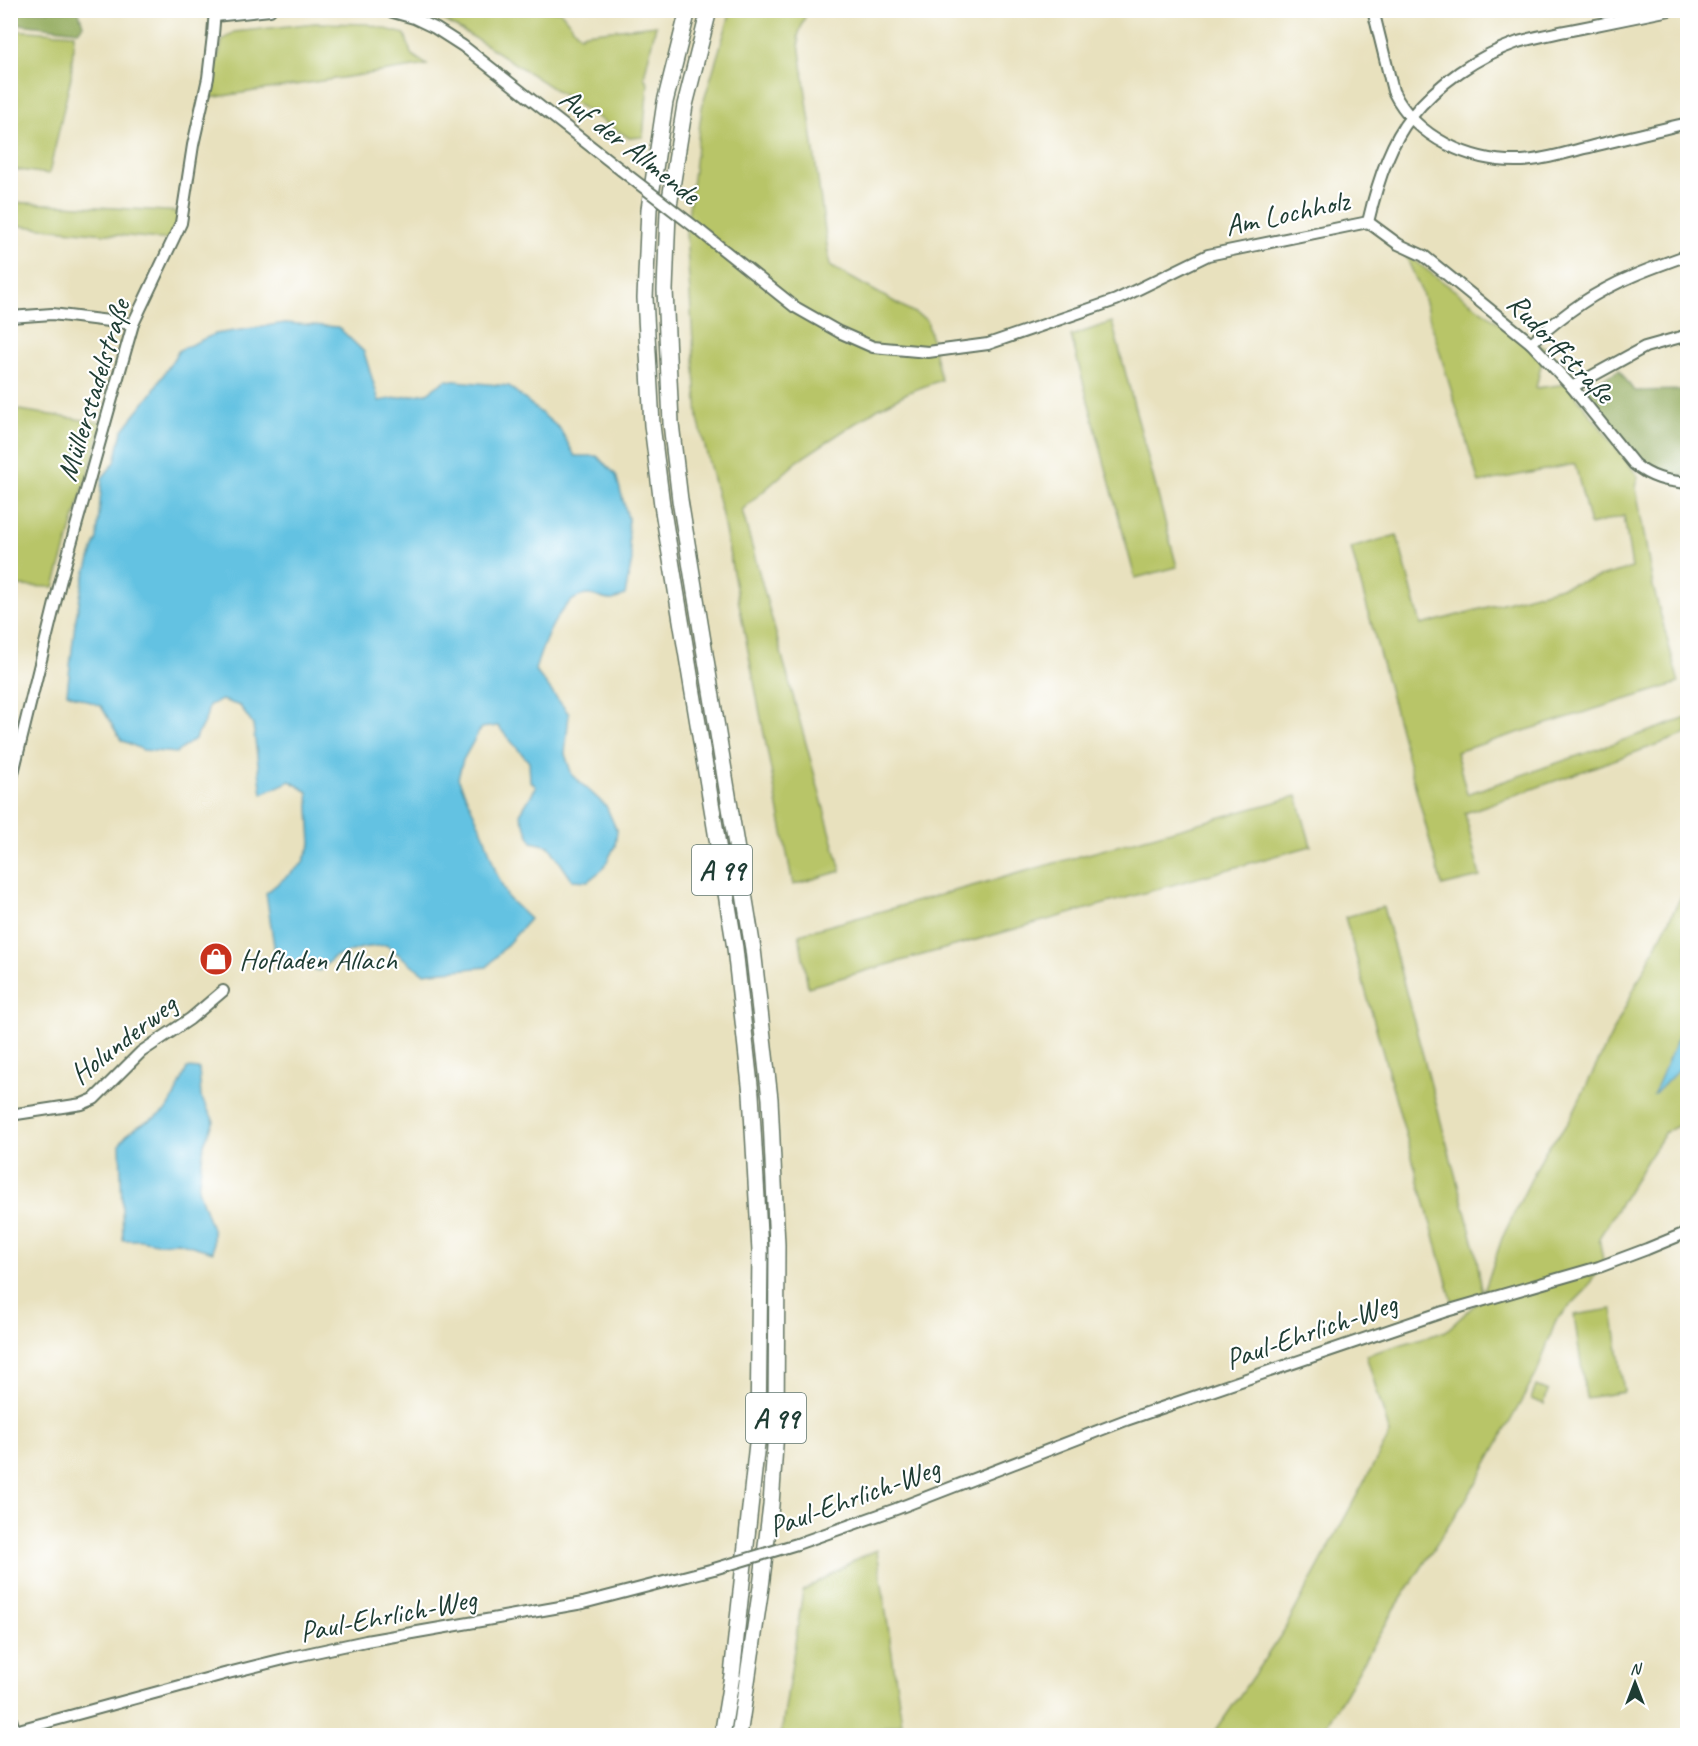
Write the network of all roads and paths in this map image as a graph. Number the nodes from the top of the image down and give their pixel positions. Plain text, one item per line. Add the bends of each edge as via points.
1 (270, 10) edge
2 (386, 10) edge
3 (688, 10) edge
4 (709, 10) edge
5 (1373, 10) edge
6 (1670, 10) edge
7 (215, 13) edge
8 (1411, 117) junction
9 (1688, 123) edge
10 (1368, 222) junction
11 (1688, 255) edge
12 (10, 317) edge
13 (133, 324) junction
14 (839, 332) joint
15 (1688, 335) edge
16 (1532, 343) junction
17 (1572, 387) junction
18 (1688, 483) edge
19 (10, 785) edge
20 (223, 991) dead end
21 (10, 1115) edge
22 (1688, 1232) edge
23 (10, 1716) edge
24 (16, 1733) edge
25 (722, 1736) edge
26 (739, 1736) edge

1 - 7 street
2 - 14 street, Auf der Allmende, bridge via 414,18 463,46 795,307
3 - 25 highway, A 99 via 665,102 649,209 645,298 652,425 662,505 735,948 751,1094 759,1229 758,1434
4 - 26 highway, A 99 via 685,105 668,212 665,290 671,423 680,500 753,949 770,1099 777,1245 776,1431 771,1505
5 - 8 street via 1393,91
6 - 8 street, Am Lochholz via 1548,34 1497,50 1454,77
7 - 13 street, Müllerstadelstraße via 208,78 181,223
8 - 9 street via 1433,137 1470,155 1523,161
8 - 10 street, Am Lochholz via 1390,154
10 - 14 street, Am Lochholz via 1208,255 1116,300 988,344 905,351 873,347
10 - 16 street, Rudorffstraße via 1398,244 1424,256
11 - 16 street via 1611,286 1575,308
12 - 13 street via 52,314
13 - 19 street, Müllerstadelstraße via 60,583
15 - 17 street via 1645,348
16 - 17 street, Rudorffstraße
17 - 18 street, Rudorffstraße via 1634,464 1652,477
20 - 21 street, Holunderweg via 141,1052 94,1099
22 - 24 street, Paul-Ehrlich-Weg, bridge via 1599,1267 1443,1312 1126,1420 896,1509 714,1569 583,1603 292,1657
23 - 24 street

